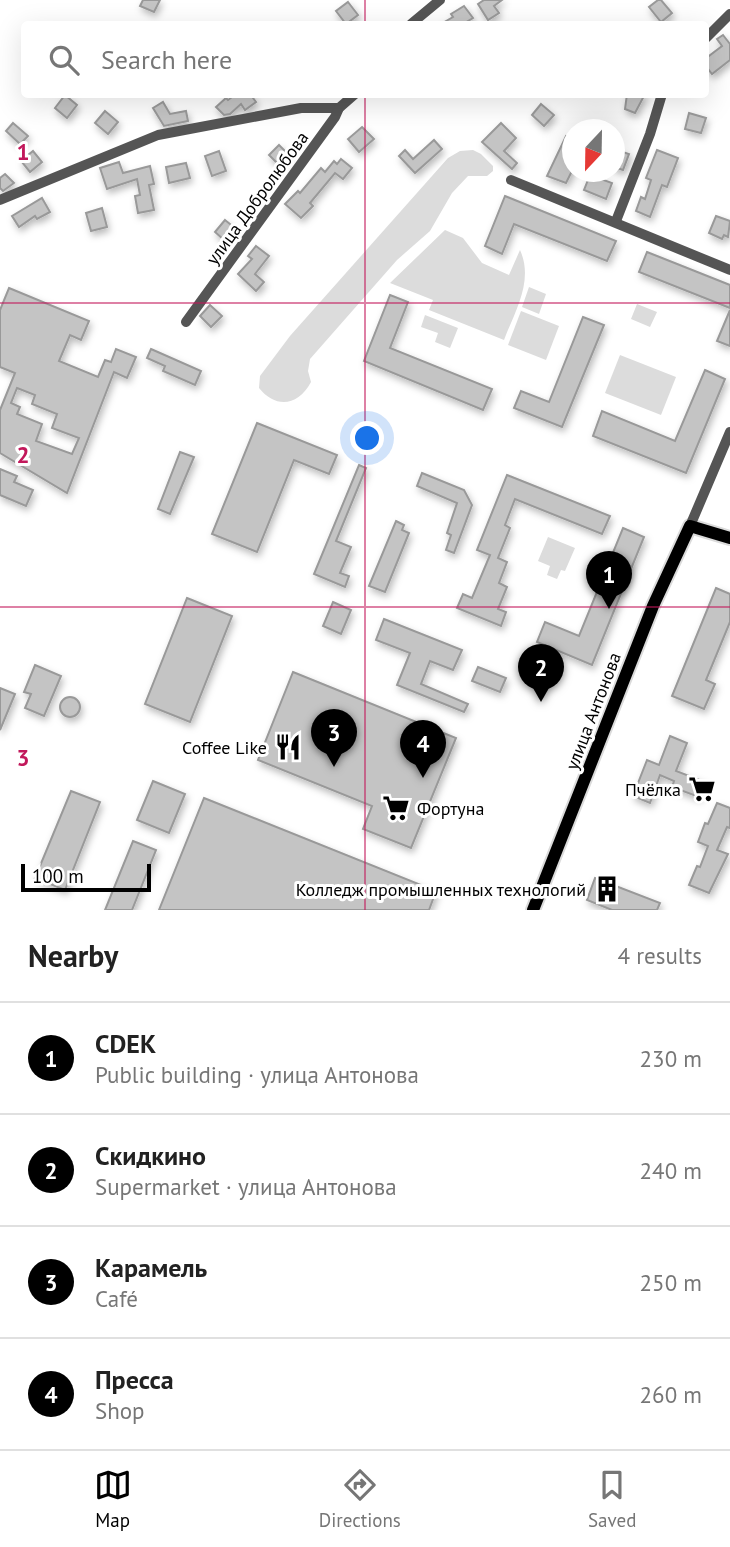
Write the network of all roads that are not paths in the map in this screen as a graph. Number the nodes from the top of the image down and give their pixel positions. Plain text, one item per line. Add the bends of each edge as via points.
1 (440, 0) edge
2 (730, 14) edge
3 (415, 21) edge
4 (709, 34) edge
5 (350, 98) edge
6 (661, 98) edge
7 (339, 108) junction
8 (512, 180) dead end
9 (0, 200) edge
10 (616, 221) junction
11 (730, 270) edge
12 (186, 322) dead end
13 (730, 432) edge
14 (690, 526) junction
15 (730, 538) edge
16 (533, 910) edge

1 - 3 street
2 - 4 street
5 - 7 street, улица Добролюбова
6 - 10 street
7 - 9 street via 301,108 158,135
7 - 12 street, улица Добролюбова
8 - 10 street
10 - 11 street
13 - 14 street, улица Антонова
14 - 15 main road
14 - 16 main road, улица Антонова via 653,606

